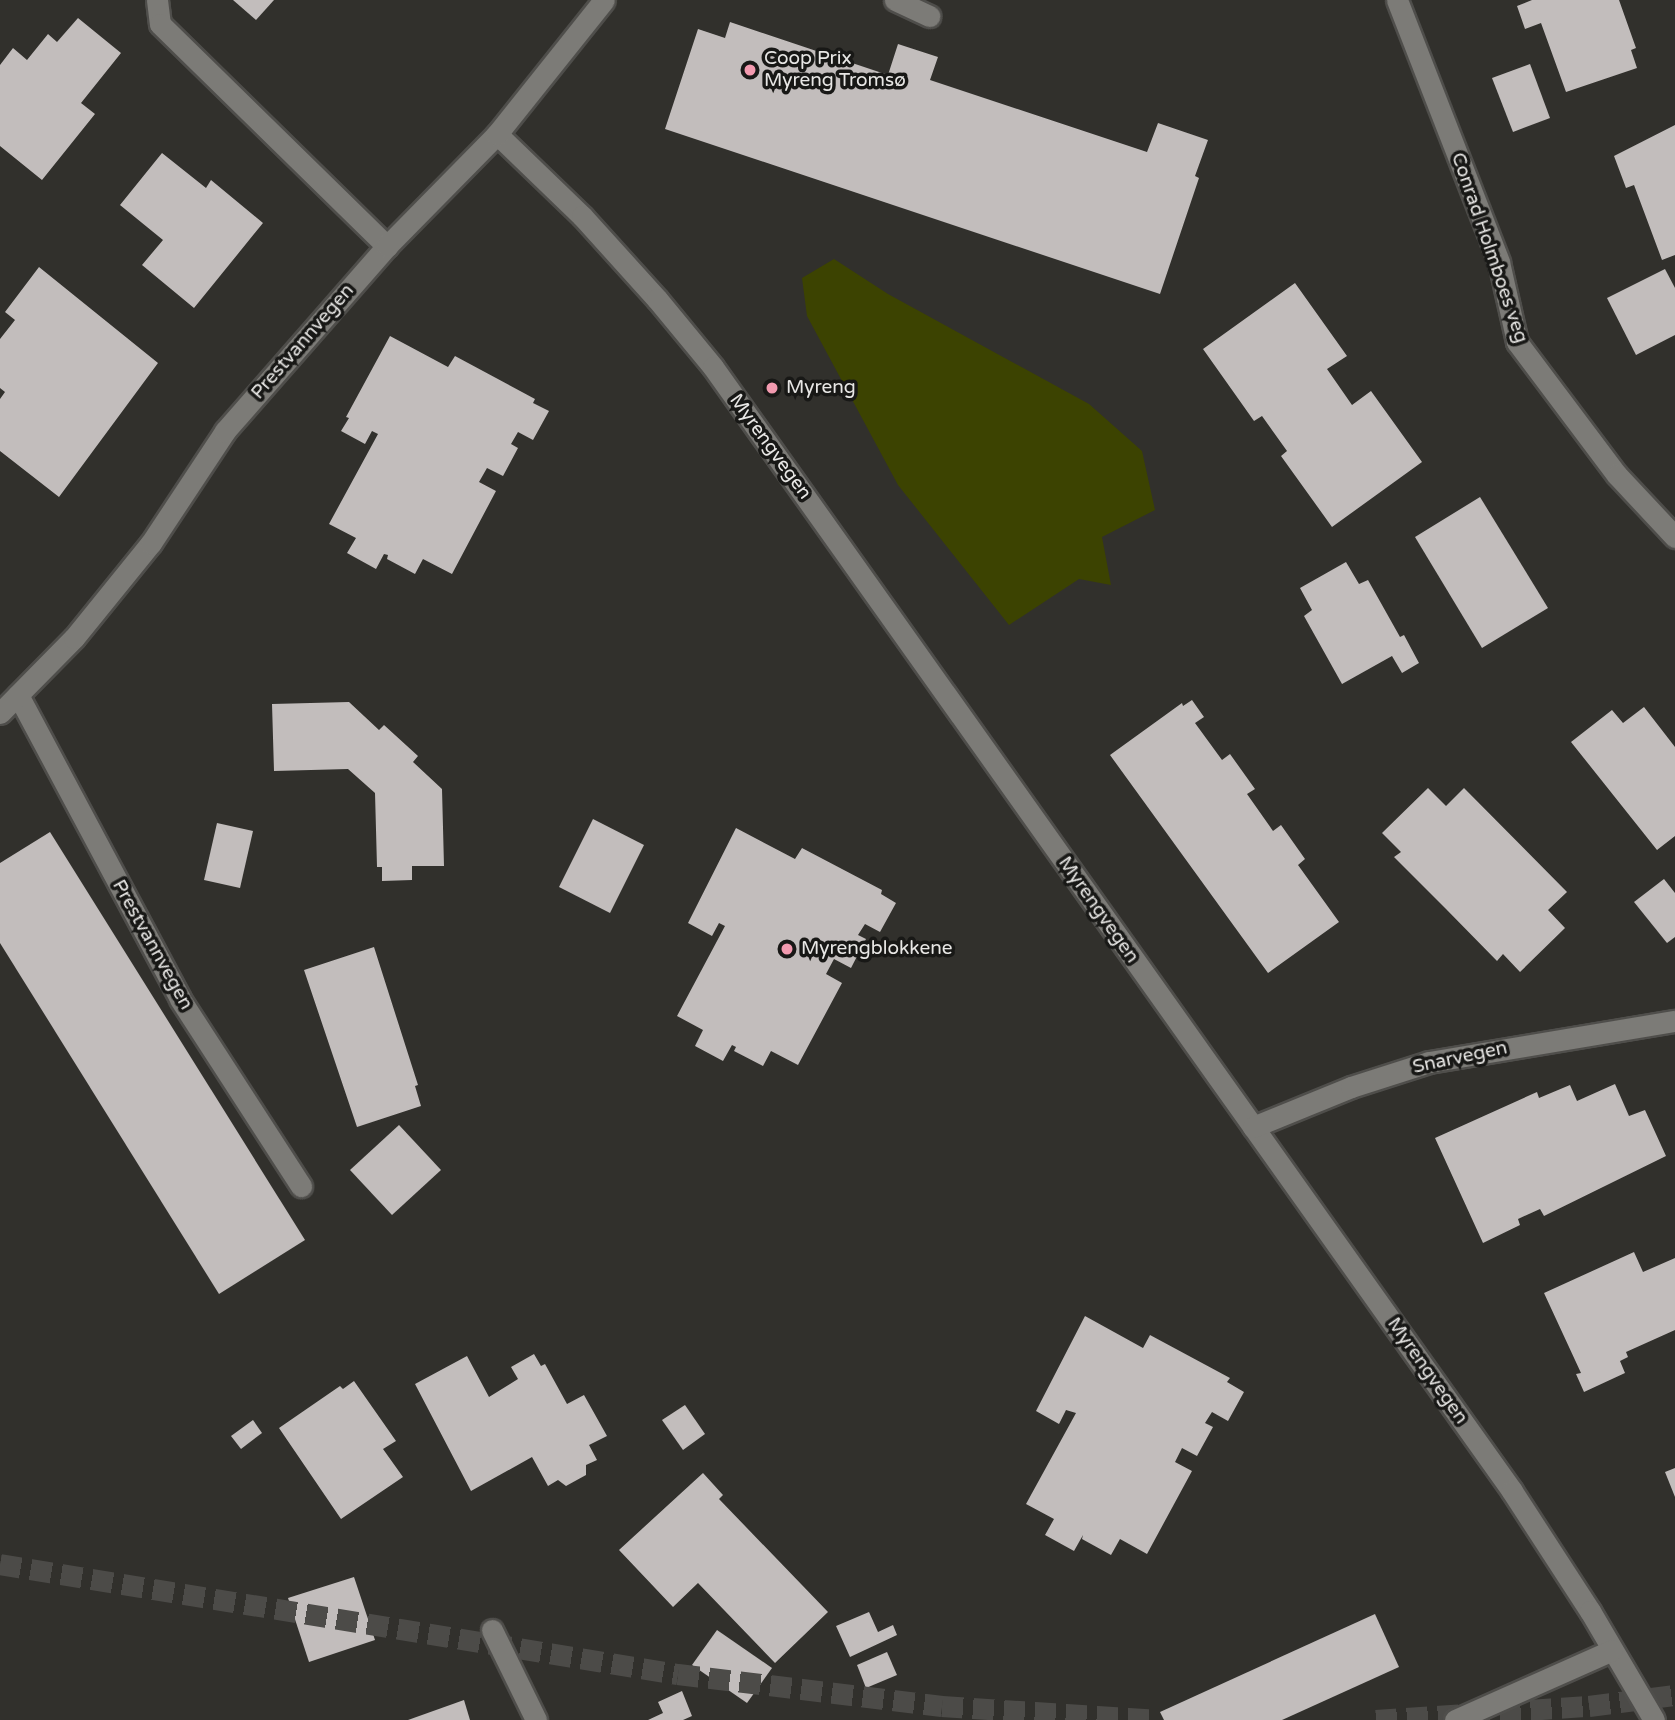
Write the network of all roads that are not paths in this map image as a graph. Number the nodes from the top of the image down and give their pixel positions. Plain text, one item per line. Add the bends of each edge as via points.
1 (157, 0) edge
2 (604, 0) edge
3 (895, 0) edge
4 (1397, 0) edge
5 (929, 16) dead end
6 (497, 134) junction
7 (387, 246) junction
8 (1675, 537) edge
9 (18, 695) junction
10 (0, 713) edge
11 (1675, 1021) edge
12 (1252, 1127) junction
13 (301, 1186) dead end
14 (492, 1630) dead end
15 (1612, 1650) junction
16 (536, 1720) edge
17 (1455, 1720) edge
18 (1654, 1720) edge

1 - 7 street via 160,24
2 - 6 street, Prestvannvegen
3 - 5 street
4 - 8 street, Conrad Holmboes veg via 1499,262 1517,342 1617,475
6 - 7 street, Prestvannvegen
6 - 12 street, Myrengvegen via 582,216 713,367
7 - 9 street, Prestvannvegen via 225,431 151,543 74,638
9 - 10 street, Prestvannvegen
9 - 13 street, Prestvannvegen via 180,999
11 - 12 street, Snarvegen via 1429,1062 1350,1087
12 - 15 street, Myrengvegen via 1512,1491
14 - 16 street
15 - 17 street
15 - 18 street, Myrengvegen

